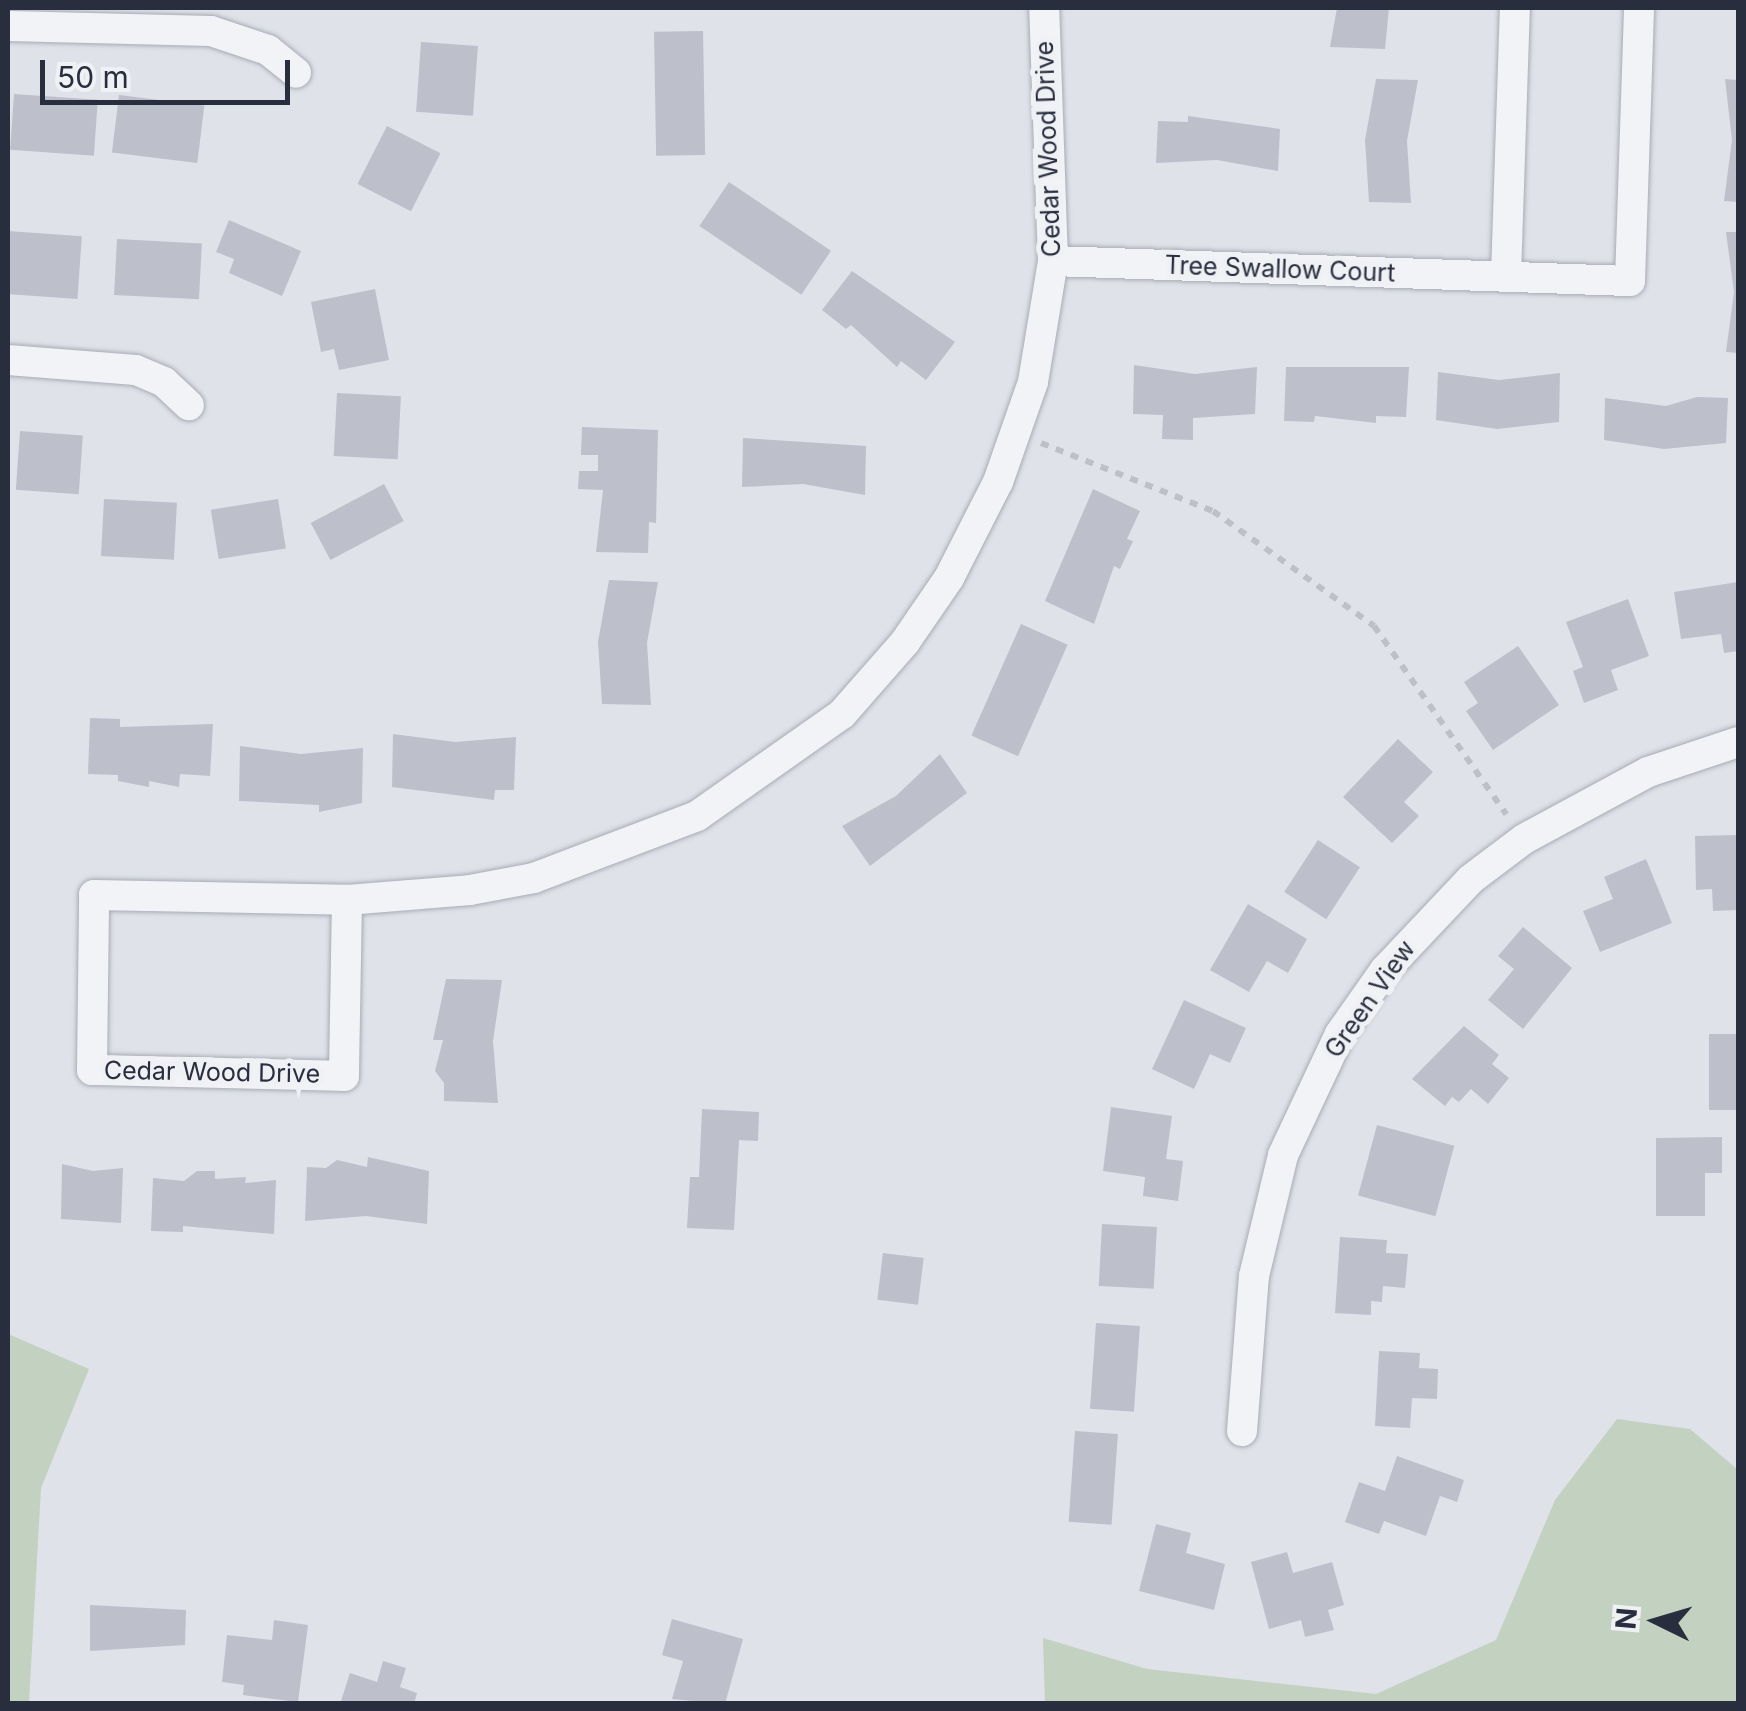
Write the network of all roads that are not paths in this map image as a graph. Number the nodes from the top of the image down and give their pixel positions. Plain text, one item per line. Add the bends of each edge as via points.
1 (1044, 8) edge
2 (1515, 8) edge
3 (1639, 8) edge
4 (8, 26) edge
5 (296, 73) dead end
6 (1053, 261) junction
7 (1506, 276) junction
8 (8, 360) edge
9 (189, 405) dead end
10 (1738, 742) edge
11 (347, 900) junction
12 (1242, 1431) dead end

1 - 6 street, Cedar Wood Drive
2 - 7 street
3 - 7 street, Tree Swallow Court via 1630,281
4 - 5 street via 211,31 268,50
6 - 7 street, Tree Swallow Court
6 - 11 street, Cedar Wood Drive via 1018,430 973,535 905,642 842,714 794,754 696,816 592,861 470,890
8 - 9 street via 136,370 164,382
10 - 12 street, Green View via 1648,772 1524,840 1471,879 1385,970 1308,1096 1263,1226
11 - 11 street, Cedar Wood Drive via 94,895 92,1070 344,1076

